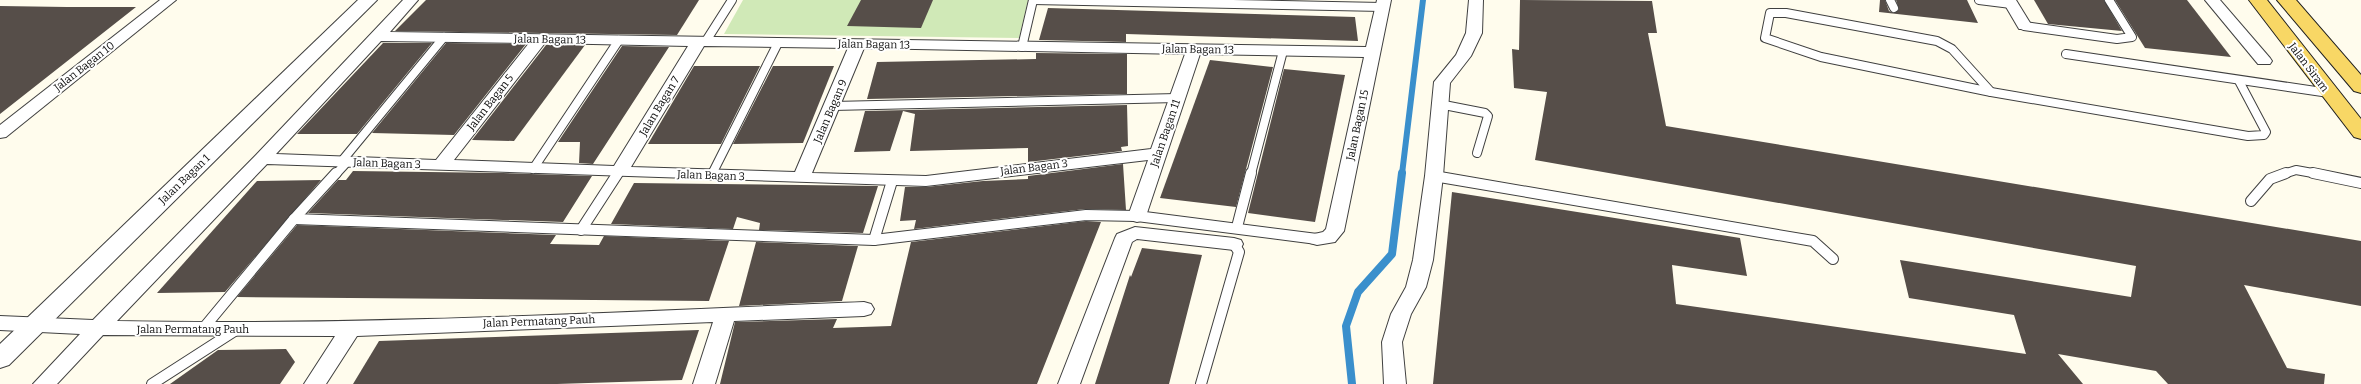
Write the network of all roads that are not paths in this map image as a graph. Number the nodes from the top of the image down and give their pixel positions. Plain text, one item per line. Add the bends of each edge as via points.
1 (169, 0) edge
2 (368, 0) edge
3 (412, 0) edge
4 (732, 0) edge
5 (1033, 0) edge
6 (1476, 0) edge
7 (1890, 0) edge
8 (1979, 0) edge
9 (2109, 0) edge
10 (2212, 0) edge
11 (2258, 0) edge
12 (2286, 0) edge
13 (2010, 2) edge
14 (1383, 4) edge
15 (1894, 8) dead end
16 (2024, 26) joint
17 (376, 36) junction
18 (444, 37) junction
19 (540, 39) junction
20 (619, 40) junction
21 (702, 41) junction
22 (778, 43) junction
23 (858, 44) junction
24 (1022, 46) junction
25 (1194, 49) junction
26 (1283, 51) junction
27 (1373, 52) junction
28 (2066, 54) dead end
29 (2264, 60) dead end
30 (2240, 81) junction
31 (2361, 87) edge
32 (1992, 92) junction
33 (2329, 93) junction
34 (1177, 98) junction
35 (1439, 104) junction
36 (832, 106) junction
37 (0, 133) edge
38 (2361, 133) edge
39 (1477, 153) dead end
40 (1158, 154) junction
41 (262, 159) junction
42 (344, 162) junction
43 (441, 165) junction
44 (533, 168) junction
45 (619, 172) junction
46 (712, 175) junction
47 (1434, 176) junction
48 (801, 178) junction
49 (892, 181) junction
50 (2361, 184) edge
51 (2251, 200) dead end
52 (1137, 216) junction
53 (294, 219) junction
54 (581, 230) junction
55 (1236, 236) junction
56 (1317, 239) joint
57 (874, 240) junction
58 (1833, 259) dead end
59 (864, 309) dead end
60 (726, 314) junction
61 (0, 323) edge
62 (34, 325) junction
63 (99, 329) junction
64 (237, 329) junction
65 (351, 329) junction
66 (202, 330) junction
67 (0, 359) edge
68 (44, 384) edge
69 (152, 384) edge
70 (315, 384) edge
71 (704, 384) edge
72 (1069, 384) edge
73 (1201, 384) edge
74 (1395, 384) edge

1 - 37 street, Jalan Bagan 10
2 - 62 street, Jalan Bagan 1
3 - 17 street
4 - 21 lane
5 - 14 lane
5 - 24 lane
6 - 35 street via 1474,33 1463,56 1442,82
7 - 15 lane
8 - 13 lane
9 - 16 lane via 2132,37 2117,39
10 - 29 street
11 - 33 main road, Jalan Siram
12 - 31 main road
13 - 16 street
14 - 27 street, Jalan Bagan 15
17 - 18 street, Jalan Bagan 13
17 - 41 street
18 - 19 street, Jalan Bagan 13
18 - 42 lane
19 - 20 street, Jalan Bagan 13
19 - 43 street, Jalan Bagan 5
20 - 21 street, Jalan Bagan 13
20 - 44 lane
21 - 22 street, Jalan Bagan 13
21 - 45 street, Jalan Bagan 7
22 - 23 street, Jalan Bagan 13
22 - 46 lane
23 - 24 street, Jalan Bagan 13
23 - 36 street, Jalan Bagan 9
24 - 25 street, Jalan Bagan 13
25 - 26 street, Jalan Bagan 13
25 - 34 street, Jalan Bagan 11
26 - 27 street, Jalan Bagan 13
26 - 55 lane
27 - 56 street, Jalan Bagan 15 via 1335,230 1328,238
28 - 30 lane
30 - 32 lane via 2266,132 2264,135 2248,136
30 - 33 lane
32 - 32 lane via 1821,57 1776,43 1765,38 1770,13 1786,13 1937,41 1952,49
33 - 38 main road, Jalan Siram
34 - 36 lane
34 - 40 street, Jalan Bagan 11
35 - 39 lane via 1485,113 1488,116
35 - 47 street
36 - 48 street, Jalan Bagan 9
40 - 49 street, Jalan Bagan 3 via 1132,155 926,181
40 - 52 street, Jalan Bagan 11
41 - 42 street, Jalan Bagan 3
41 - 63 street
42 - 43 street, Jalan Bagan 3
42 - 53 lane
43 - 44 street, Jalan Bagan 3
44 - 45 street, Jalan Bagan 3
45 - 46 street, Jalan Bagan 3
45 - 54 lane
46 - 48 street, Jalan Bagan 3
47 - 58 lane via 1813,240
47 - 74 street via 1424,260 1416,287 1401,314 1392,342
48 - 49 street, Jalan Bagan 3
49 - 57 lane
50 - 51 lane via 2296,170 2270,179
52 - 55 lane
52 - 57 lane via 1086,215
53 - 54 lane
53 - 66 lane
54 - 57 lane
55 - 56 lane
55 - 72 street via 1135,233 1124,238
55 - 73 lane via 1239,252
59 - 60 street, Jalan Permatang Pauh
60 - 65 street, Jalan Permatang Pauh
60 - 71 street
61 - 62 street, Jalan Permatang Pauh
62 - 63 street, Jalan Permatang Pauh
62 - 67 street, Jalan Bagan 1
63 - 66 street, Jalan Permatang Pauh
63 - 68 street
64 - 65 street, Jalan Permatang Pauh
64 - 66 street, Jalan Permatang Pauh
64 - 69 lane
65 - 70 street

